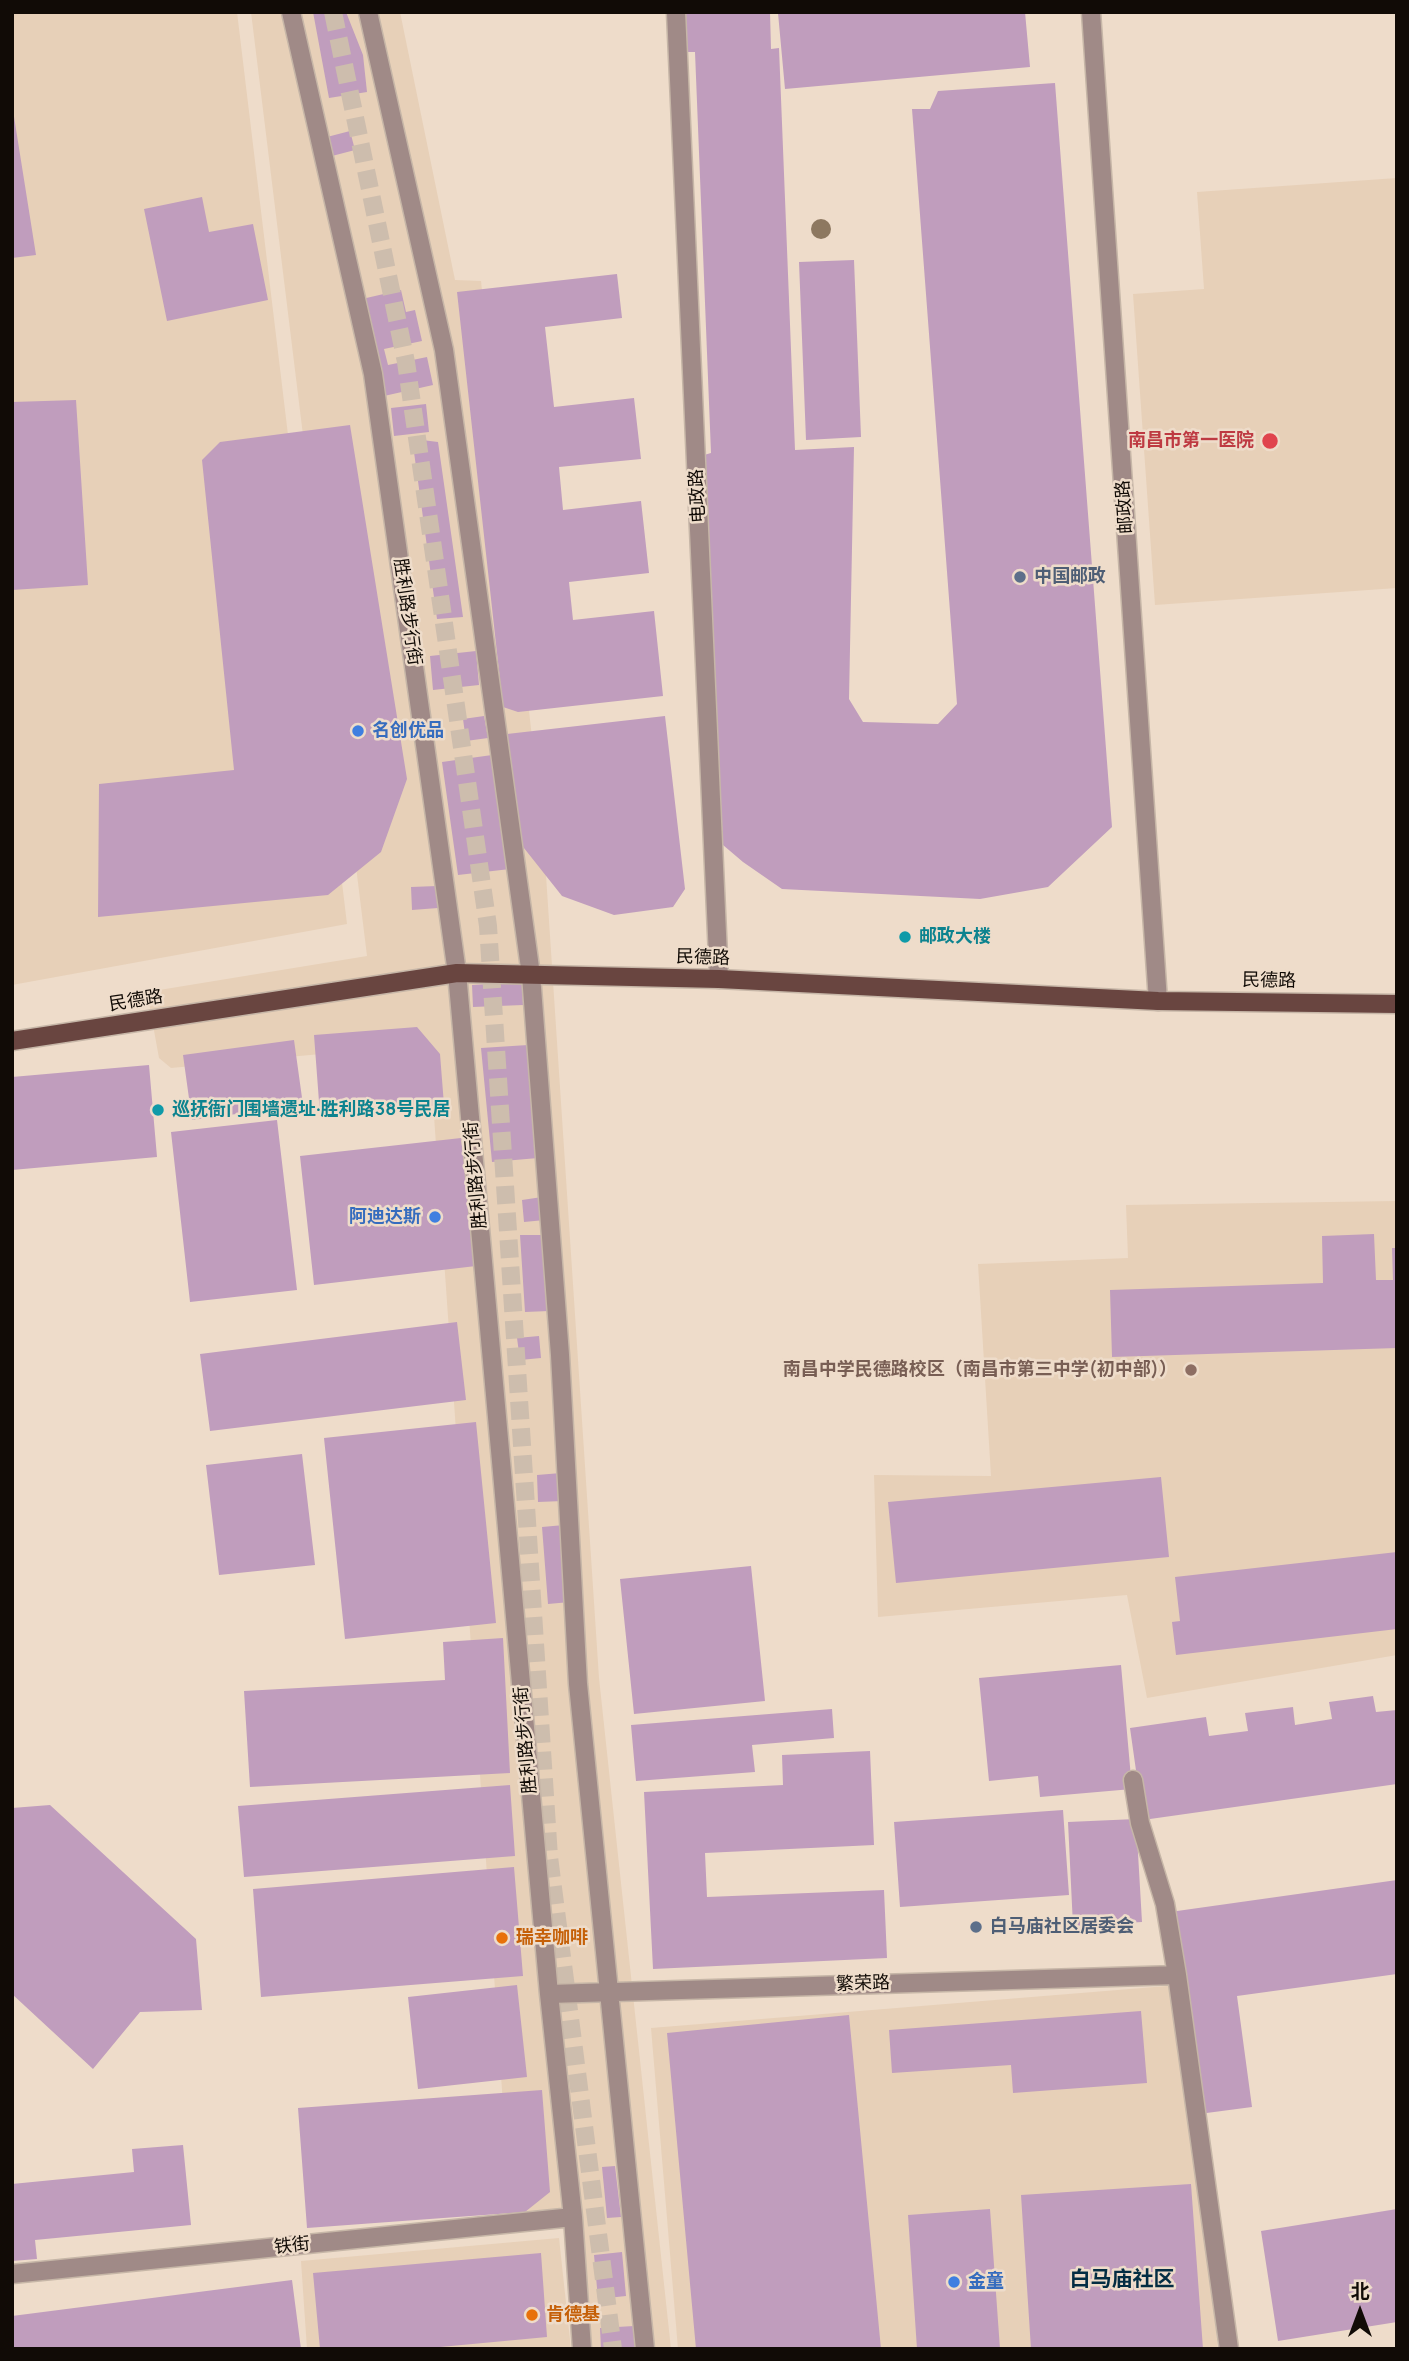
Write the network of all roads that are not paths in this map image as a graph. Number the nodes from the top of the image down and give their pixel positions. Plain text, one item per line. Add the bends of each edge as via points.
1 (291, 12) edge
2 (368, 12) edge
3 (676, 12) edge
4 (1091, 12) edge
5 (457, 973) junction
6 (531, 975) junction
7 (719, 979) junction
8 (1158, 1001) junction
9 (1397, 1004) edge
10 (12, 1041) edge
11 (1133, 1780) dead end
12 (1177, 1975) junction
13 (609, 1992) junction
14 (549, 1994) junction
15 (573, 2217) junction
16 (12, 2274) edge
17 (582, 2349) edge
18 (645, 2349) edge
19 (1229, 2349) edge

1 - 5 street, 胜利路步行街 via 373,374
2 - 6 street via 444,350
3 - 7 street, 电政路
4 - 8 street, 邮政路
5 - 6 main road, 民德路
5 - 10 main road, 民德路
5 - 14 street, 胜利路步行街
6 - 7 main road, 民德路
6 - 13 street via 560,1354 578,1684
7 - 8 main road, 民德路
8 - 9 main road, 民德路
11 - 12 street via 1140,1823 1166,1904
12 - 13 street, 繁荣路
12 - 19 street
13 - 14 street, 繁荣路
13 - 18 street
14 - 15 street, 胜利路步行街
15 - 16 street, 铁街
15 - 17 street, 胜利路步行街

